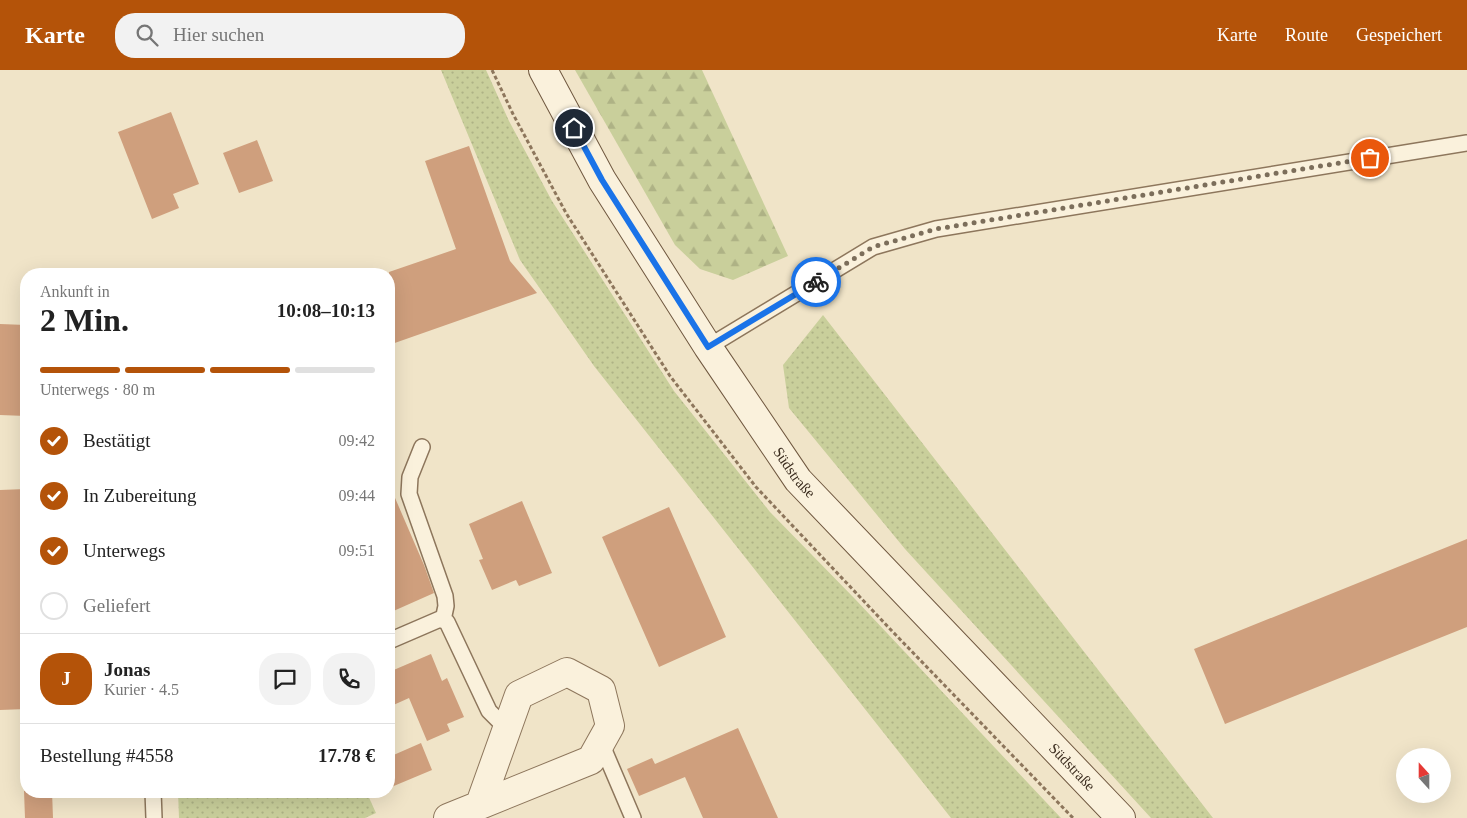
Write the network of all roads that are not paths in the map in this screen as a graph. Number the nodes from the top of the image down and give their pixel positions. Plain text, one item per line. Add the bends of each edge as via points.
1 (543, 70) edge
2 (1467, 143) edge
3 (708, 347) junction
4 (422, 447) dead end
5 (443, 620) junction
6 (395, 639) edge
7 (506, 728) junction
8 (601, 743) junction
9 (153, 798) edge
10 (480, 804) junction
11 (154, 818) edge
12 (448, 818) edge
13 (632, 818) edge
14 (1122, 818) edge

1 - 3 main road, Südstraße via 602,180
2 - 3 lane via 936,229 873,247
3 - 14 main road, Südstraße via 798,480
4 - 5 lane via 410,478 408,494 445,596
5 - 6 lane
5 - 7 lane via 447,622 489,711
7 - 8 main road via 519,695 567,672 601,690 610,726
7 - 10 main road
8 - 10 main road via 591,760
8 - 13 lane
9 - 11 lane
10 - 12 main road

